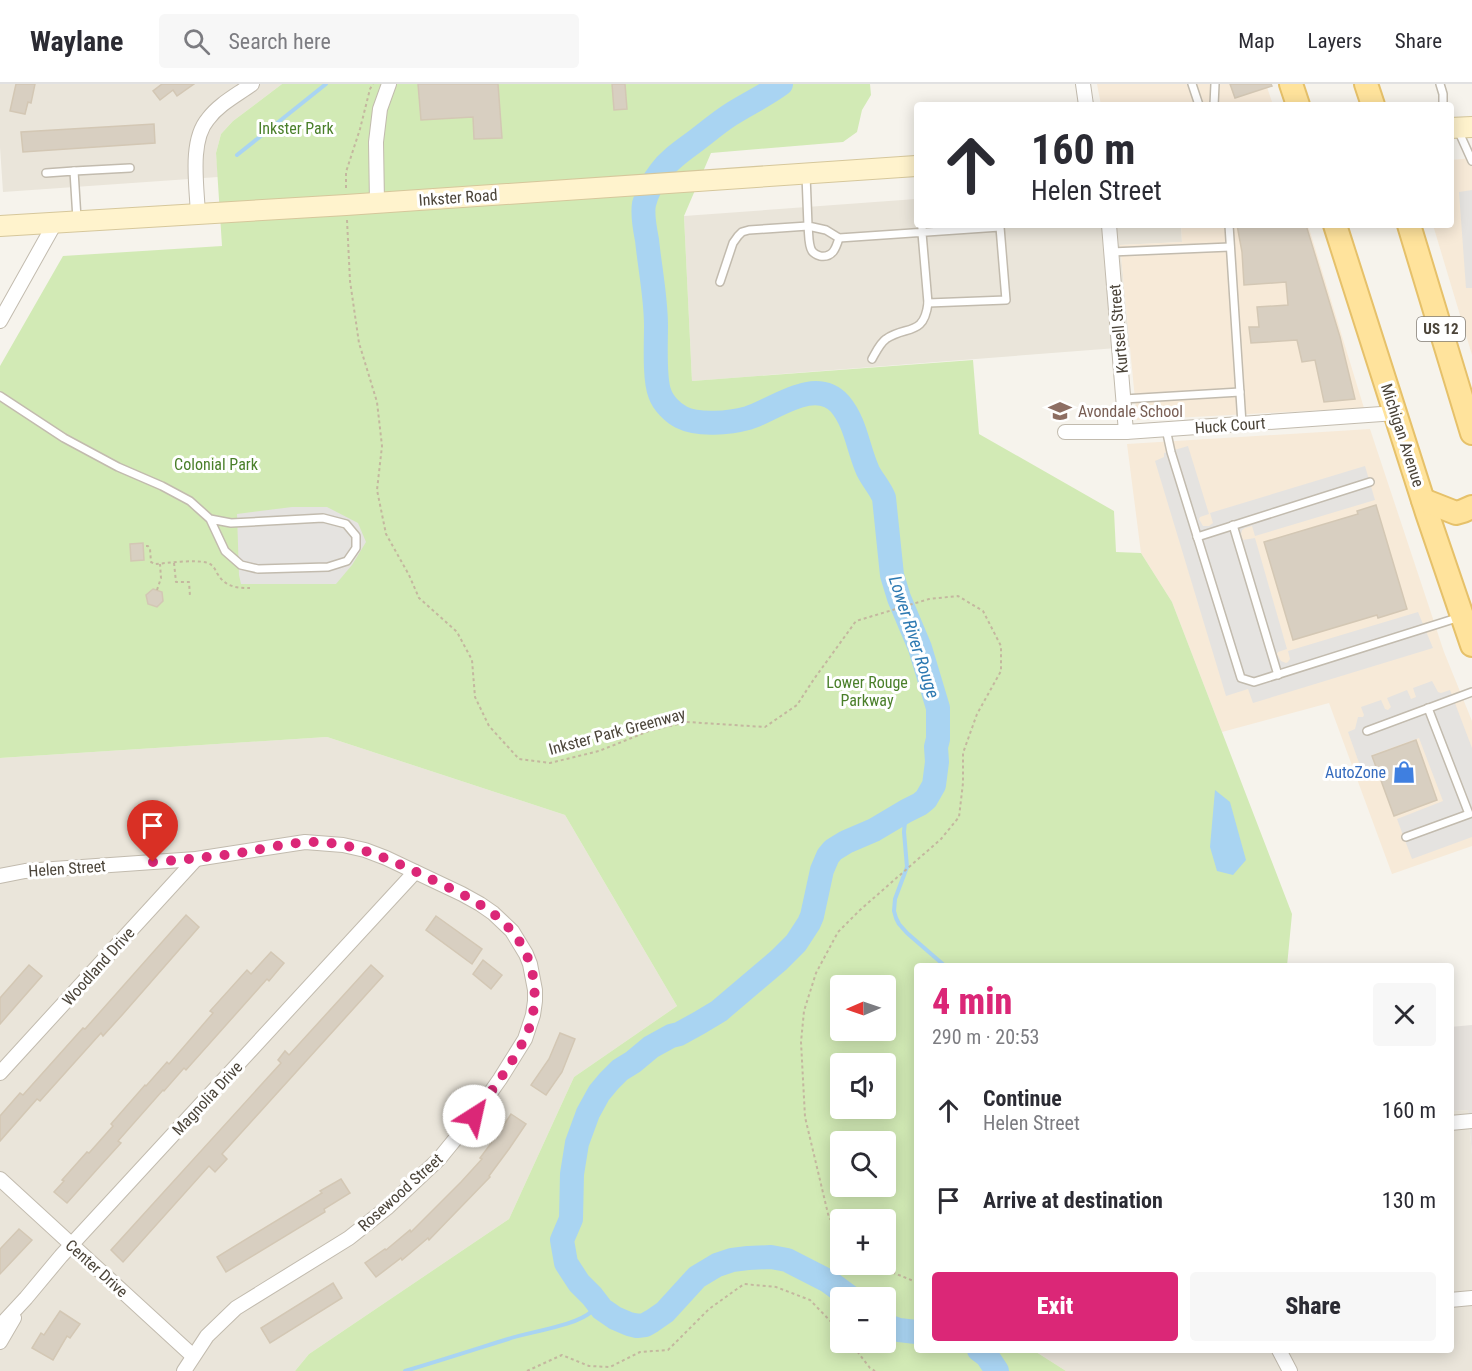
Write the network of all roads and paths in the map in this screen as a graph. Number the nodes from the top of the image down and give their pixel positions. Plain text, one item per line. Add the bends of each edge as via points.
1 (252, 84) edge
2 (373, 84) edge
3 (389, 84) edge
4 (1083, 84) edge
5 (1192, 84) edge
6 (1215, 84) edge
7 (1291, 84) edge
8 (1366, 84) edge
9 (1440, 84) edge
10 (1086, 102) edge
11 (1198, 102) edge
12 (1214, 102) edge
13 (1297, 102) edge
14 (1372, 102) edge
15 (1443, 102) edge
16 (1460, 128) edge
17 (1472, 161) edge
18 (914, 166) edge
19 (130, 168) dead end
20 (74, 171) junction
21 (46, 172) dead end
22 (806, 174) junction
23 (345, 184) dead end
24 (377, 203) junction
25 (198, 214) junction
26 (77, 222) junction
27 (347, 222) dead end
28 (55, 223) junction
29 (0, 226) edge
30 (808, 226) junction
31 (961, 228) edge
32 (1000, 228) edge
33 (1109, 228) edge
34 (1229, 228) edge
35 (1336, 228) edge
36 (1410, 228) edge
37 (922, 229) edge
38 (839, 238) junction
39 (1230, 247) junction
40 (1111, 252) junction
41 (720, 282) dead end
42 (928, 303) junction
43 (0, 321) edge
44 (872, 359) dead end
45 (1240, 392) junction
46 (0, 396) edge
47 (1124, 399) junction
48 (1396, 413) junction
49 (1242, 424) junction
50 (1166, 429) junction
51 (1065, 432) dead end
52 (1126, 432) junction
53 (1472, 433) edge
54 (1370, 482) dead end
55 (1423, 500) junction
56 (1472, 507) edge
57 (210, 519) junction
58 (1233, 525) junction
59 (1197, 537) junction
60 (146, 546) dead end
61 (144, 561) dead end
62 (151, 561) junction
63 (174, 563) junction
64 (160, 564) junction
65 (250, 588) dead end
66 (157, 590) dead end
67 (190, 596) dead end
68 (1462, 616) junction
69 (1472, 645) edge
70 (1278, 675) junction
71 (1472, 692) edge
72 (1428, 708) junction
73 (1366, 732) dead end
74 (1470, 813) edge
75 (1406, 837) dead end
76 (196, 859) junction
77 (415, 872) junction
78 (0, 876) edge
79 (0, 1073) edge
80 (1472, 1121) edge
81 (1454, 1123) edge
82 (0, 1179) edge
83 (830, 1219) edge
84 (71, 1245) junction
85 (896, 1274) edge
86 (914, 1281) edge
87 (26, 1298) junction
88 (1472, 1298) edge
89 (1454, 1300) edge
90 (830, 1321) edge
91 (0, 1326) edge
92 (0, 1342) edge
93 (858, 1353) edge
94 (1281, 1353) edge
95 (193, 1356) junction
96 (184, 1371) edge
97 (526, 1371) edge
98 (875, 1371) edge
99 (1290, 1371) edge

1 - 25 street via 218,108 199,134
2 - 23 path
3 - 24 street via 380,109 376,142
4 - 10 street
5 - 11 lane
6 - 12 lane
7 - 13 main road
8 - 14 main road
9 - 15 lane
16 - 17 lane
18 - 22 main road, Inkster Road
19 - 20 lane
20 - 21 lane
20 - 26 lane
22 - 24 main road, Inkster Road
22 - 30 lane
24 - 25 main road, Inkster Road
25 - 26 main road, Inkster Road
26 - 28 main road, Inkster Road
27 - 83 path, Inkster Park Greenway via 359,343 377,402 382,446 377,490 386,534 419,598 457,632 472,660 475,697 489,726 519,759 550,763 687,722 765,727 797,705 856,621 929,599 958,596 983,611 1001,646 1000,672 977,714 963,753 959,817 941,839 837,932 816,973 804,1011 801,1042 805,1117
28 - 29 main road, Inkster Road
28 - 43 street
30 - 38 lane
30 - 38 lane via 812,252 818,255 830,256
30 - 41 lane via 742,232 733,243
31 - 37 lane
32 - 42 lane via 1005,300
33 - 40 street, Kurtsell Street
34 - 39 lane
35 - 48 main road, Michigan Avenue
36 - 53 main road, US 12
37 - 38 lane
37 - 42 lane
39 - 40 lane
39 - 45 lane
40 - 47 street, Kurtsell Street
42 - 44 lane via 927,314 918,326 883,341
45 - 47 lane
45 - 49 lane
46 - 57 lane via 64,438 190,501
47 - 52 street, Kurtsell Street
48 - 49 street, Huck Court
48 - 55 main road, Michigan Avenue
49 - 50 street, Huck Court
50 - 52 street, Huck Court
50 - 59 lane
51 - 52 street, Huck Court
54 - 58 lane
55 - 56 main road via 1456,513
55 - 68 main road, Michigan Avenue
57 - 57 lane via 225,551 241,566 328,567 347,561 356,548 356,536 346,524 323,519 231,523
58 - 59 lane
58 - 70 lane
59 - 70 lane via 1241,678 1254,682
60 - 62 path
61 - 62 path
62 - 64 path
63 - 64 path
63 - 65 path via 208,563 233,588
63 - 67 path via 176,582 189,582
64 - 66 path
68 - 69 main road, Michigan Avenue
68 - 70 lane
71 - 72 lane
72 - 73 lane
72 - 74 lane
74 - 75 lane
76 - 77 street, Helen Street via 320,842 365,850
76 - 78 street, Helen Street
76 - 79 street, Woodland Drive
77 - 84 street, Magnolia Drive
77 - 95 street, Rosewood Street via 480,904 519,940 530,964 535,990 525,1040 474,1116 417,1181 349,1238 236,1308
80 - 81 street
82 - 84 street, Center Drive
84 - 87 street, Magnolia Drive
84 - 95 street, Center Drive
85 - 86 path
87 - 91 street, Magnolia Drive
87 - 92 street
88 - 89 street
90 - 97 path via 810,1300 776,1287 744,1284 709,1309 668,1350 640,1352 610,1367 589,1366 562,1355
93 - 98 path
94 - 99 street
95 - 96 street, Rosewood Street

